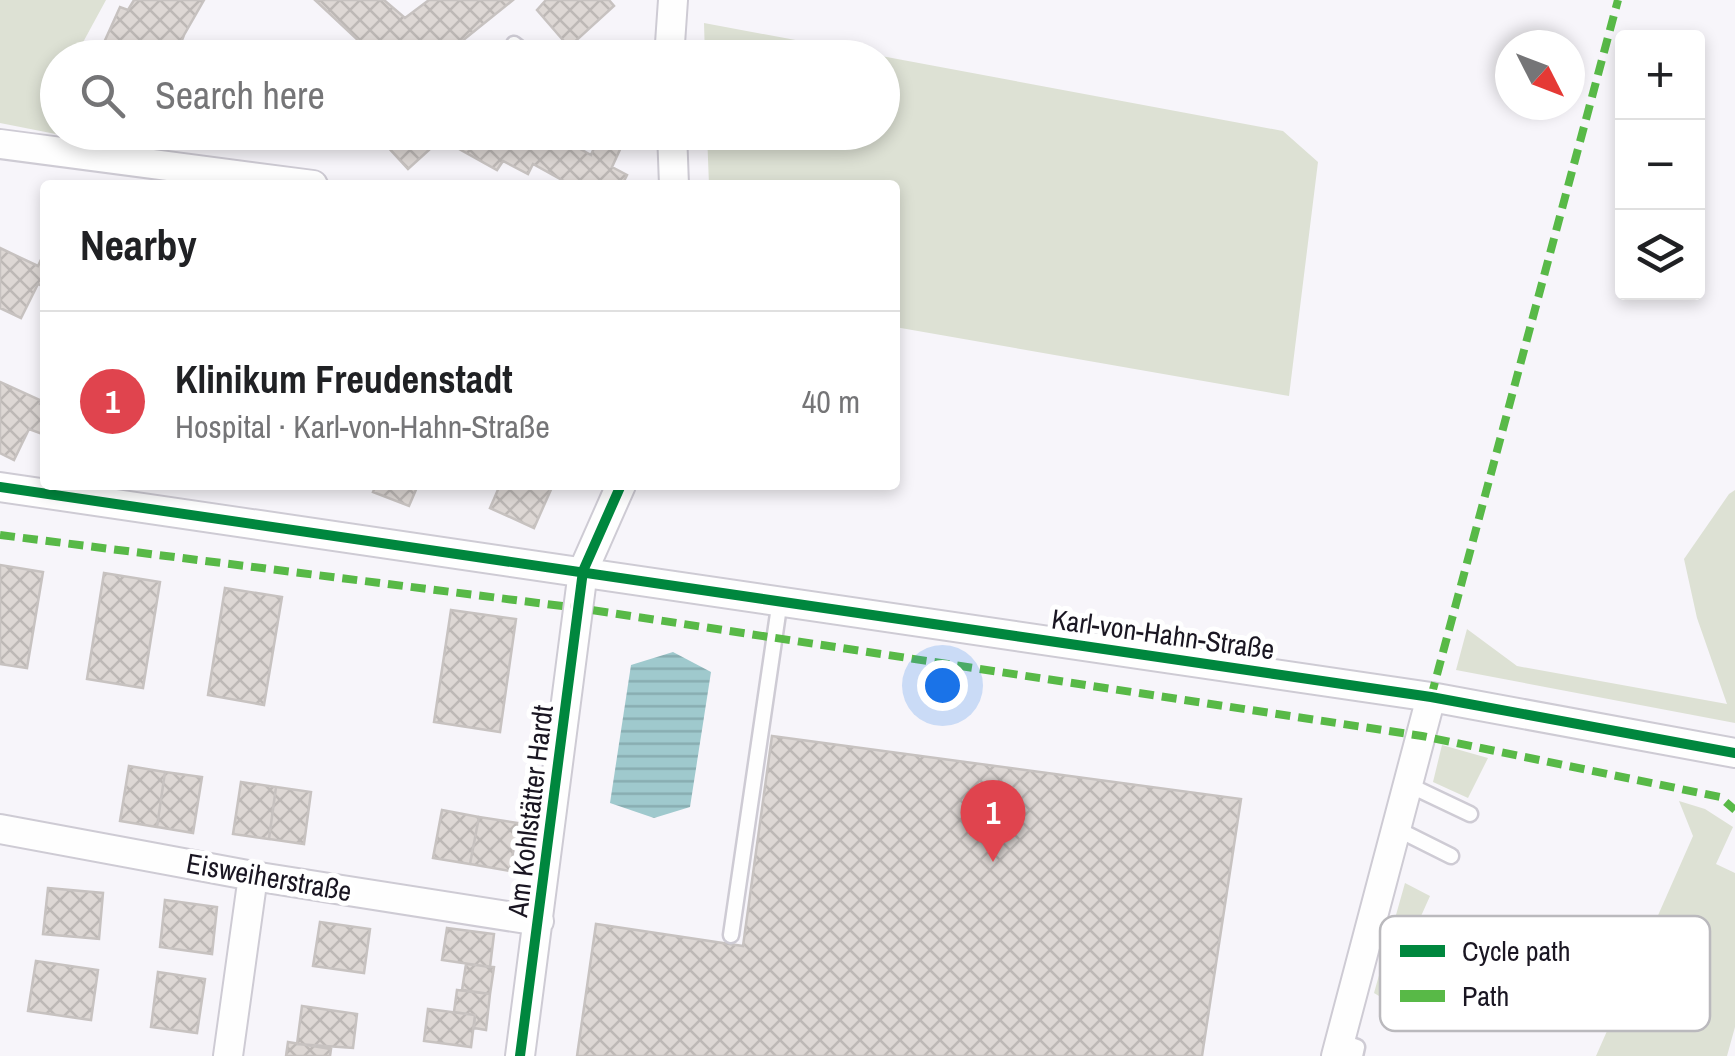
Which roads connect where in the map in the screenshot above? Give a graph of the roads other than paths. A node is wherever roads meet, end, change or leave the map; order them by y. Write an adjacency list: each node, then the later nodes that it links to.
1 (672, 0): 2 (street)
2 (671, 40)
3 (0, 144): 4 (street)
4 (40, 149)
5 (46, 150): 7 (street)
6 (673, 150): 8 (street)
7 (276, 180)
8 (674, 180)
9 (0, 486): 11 (street, Karl-von-Hahn-Straße)
10 (618, 490): 11 (street)
11 (583, 571): 12 (street, Karl-von-Hahn-Straße); 21 (street, Am Kohlstätter Hardt)
12 (780, 600): 13 (street, Karl-von-Hahn-Straße); 22 (lane)
13 (1431, 697): 14 (street, Karl-von-Hahn-Straße); 15 (street)
14 (1735, 753)
15 (1408, 785): 16 (lane); 18 (street)
16 (1470, 814)
17 (0, 829): 20 (street, Eisweiherstraße)
18 (1397, 829): 19 (lane); 23 (street)
19 (1450, 856)
20 (253, 876): 21 (street, Eisweiherstraße); 24 (street)
21 (539, 921): 25 (street, Am Kohlstätter Hardt)
22 (731, 934)
23 (1344, 1051)
24 (228, 1056)
25 (520, 1056)

